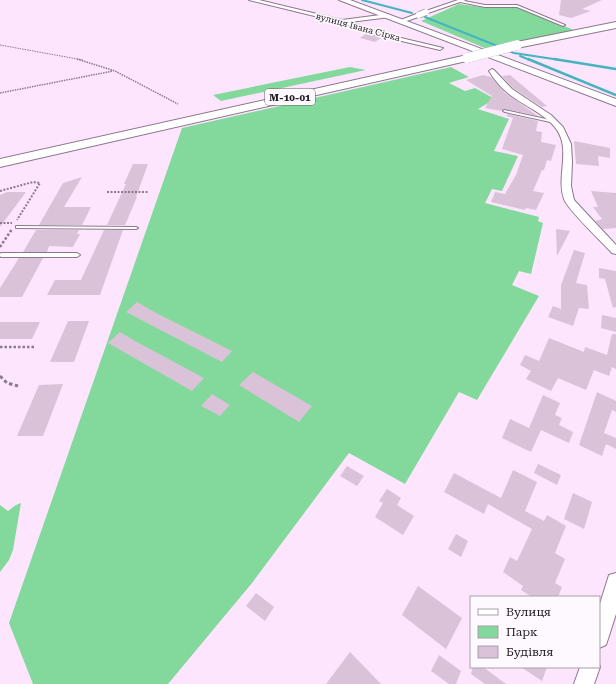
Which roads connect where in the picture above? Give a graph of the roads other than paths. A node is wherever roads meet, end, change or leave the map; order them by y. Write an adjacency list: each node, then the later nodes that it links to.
1 (252, 0): 7 (street, вулиця Івана Сірка)
2 (343, 0): 4 (main road)
3 (461, 1): 5 (street); 9 (lane)
4 (370, 10): 5 (main road); 6 (main road)
5 (422, 14): 8 (street); 11 (main road)
6 (388, 16): 7 (street); 8 (main road)
7 (341, 21): 12 (street, вулиця Івана Сірка)
8 (401, 21): 11 (main road)
9 (564, 25)
10 (616, 25): 17 (highway, М-10-01, bridge)
11 (430, 32): 14 (main road)
12 (440, 48)
13 (492, 71): 16 (street)
14 (616, 103)
15 (505, 112): 16 (lane)
16 (554, 122): 20 (street)
17 (0, 163)
18 (18, 227): 19 (lane)
19 (136, 228)
20 (616, 251)
21 (1, 255): 22 (lane)
22 (77, 255)
23 (616, 582): 24 (street)
24 (600, 635)
25 (590, 668): 26 (street)
26 (584, 684)

